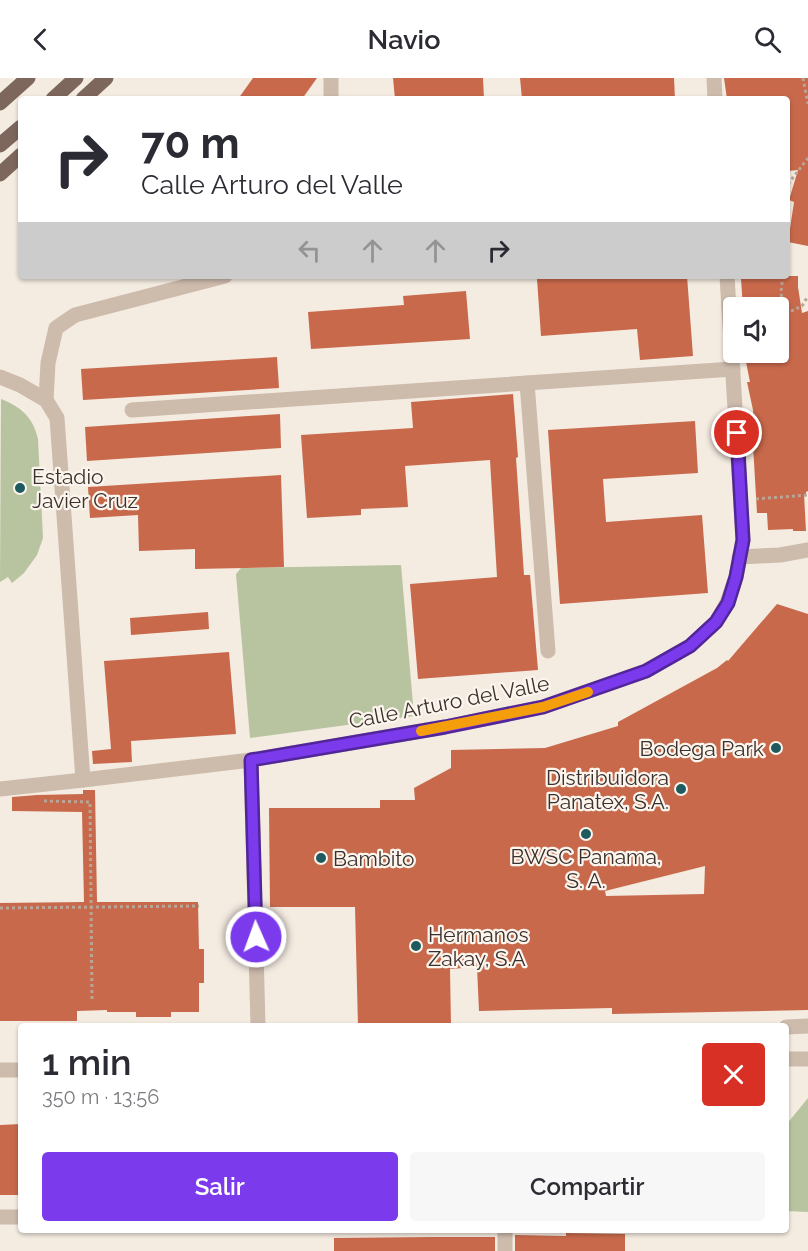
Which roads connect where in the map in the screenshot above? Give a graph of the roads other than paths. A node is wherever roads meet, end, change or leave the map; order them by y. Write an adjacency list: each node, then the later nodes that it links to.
1 (26, 78): 6 (main road); 11 (main road)
2 (76, 78): 7 (main road)
3 (106, 78): 8 (main road)
4 (331, 78): 9 (street)
5 (714, 78): 10 (street)
6 (0, 88)
7 (55, 96)
8 (86, 96)
9 (331, 96)
10 (715, 96)
11 (0, 103)
12 (18, 130): 13 (main road)
13 (0, 145)
14 (18, 158): 15 (main road)
15 (0, 174)
16 (213, 279): 21 (street)
17 (727, 279): 18 (street, Calle Arturo del Valle)
18 (734, 369): 20 (street); 24 (street, Calle Arturo del Valle)
19 (0, 378): 21 (street)
20 (527, 383): 22 (street); 25 (street)
21 (46, 400): 27 (street)
22 (132, 410)
23 (808, 550): 24 (street)
24 (739, 557): 26 (street, Calle Arturo del Valle)
25 (548, 651)
26 (251, 760): 27 (street, Calle Arturo del Valle); 29 (street)
27 (83, 780): 28 (street, Calle Arturo del Valle)
28 (0, 789)
29 (258, 1023)
30 (808, 1026): 31 (street)
31 (789, 1027)
32 (789, 1059): 33 (street)
33 (808, 1059)
34 (0, 1070): 35 (street)
35 (18, 1070)
36 (0, 1217): 37 (street)
37 (18, 1217)
38 (505, 1233): 39 (street)
39 (505, 1251)

